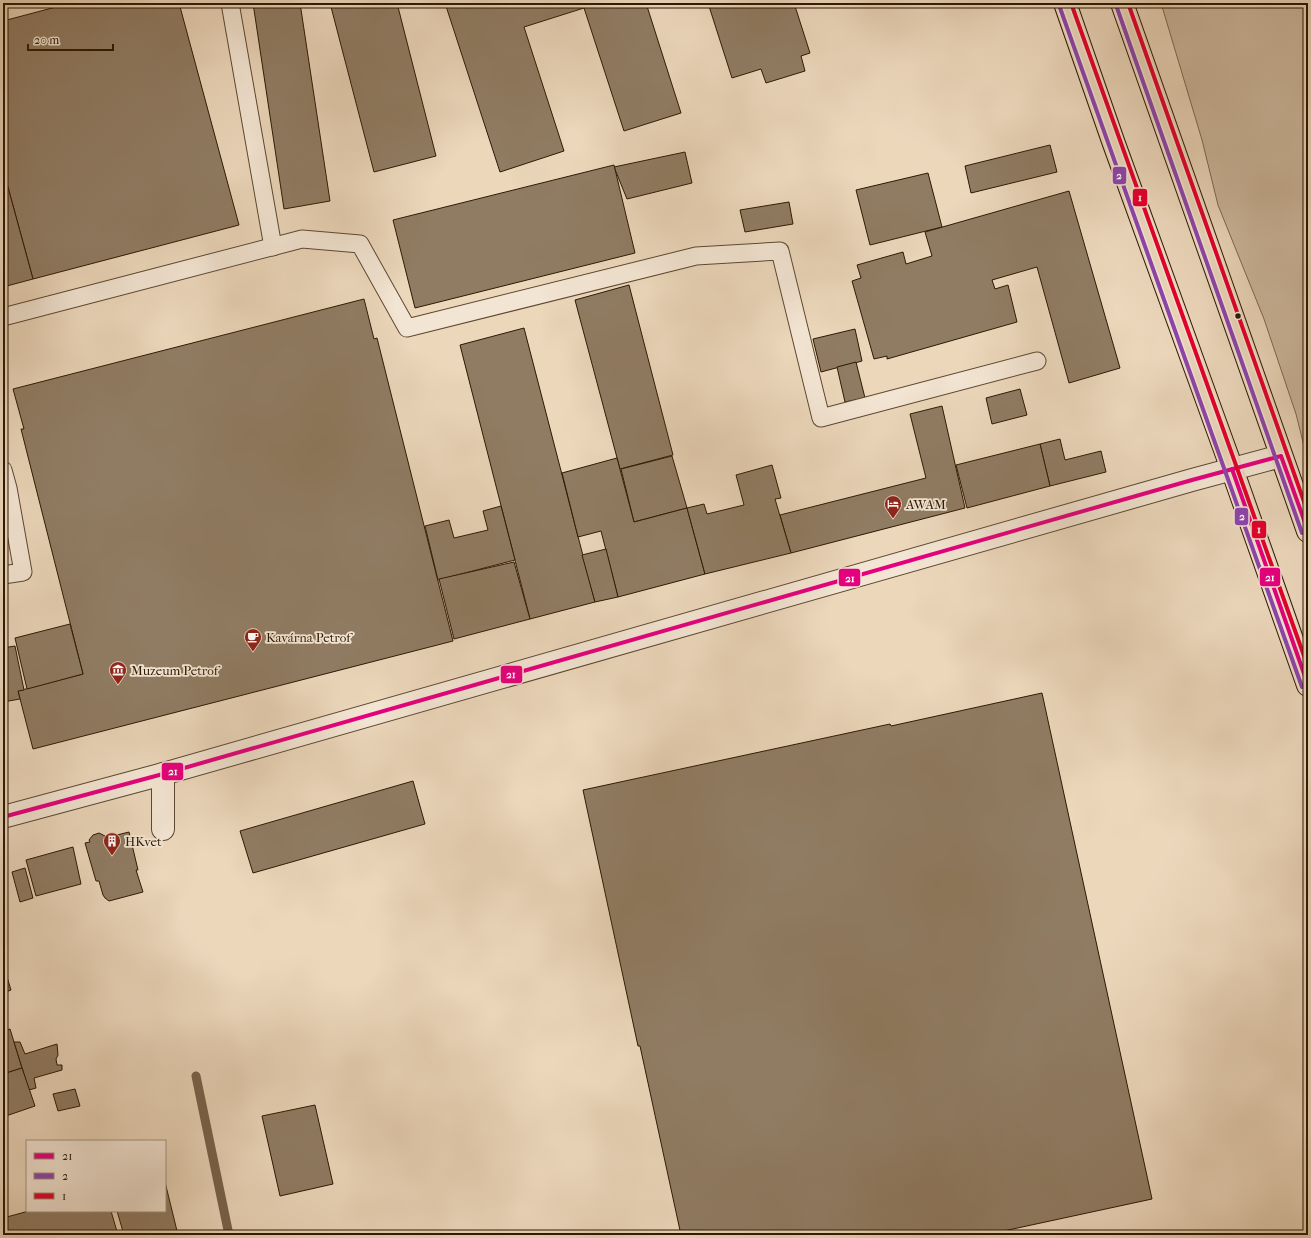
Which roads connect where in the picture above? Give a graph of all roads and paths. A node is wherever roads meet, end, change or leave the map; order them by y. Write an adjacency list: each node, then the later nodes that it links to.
1 (230, 3): 4 (lane)
2 (1065, 3): 8 (main road)
3 (1122, 3): 7 (main road)
4 (273, 247): 5 (lane); 6 (lane)
5 (3, 317)
6 (1037, 361)
7 (1282, 456): 8 (street); 10 (main road)
8 (1232, 468): 12 (main road); 13 (street)
9 (3, 470): 11 (lane)
10 (1308, 531)
11 (3, 575)
12 (1308, 685)
13 (163, 774): 14 (street); 15 (street)
14 (3, 818)
15 (163, 829)

